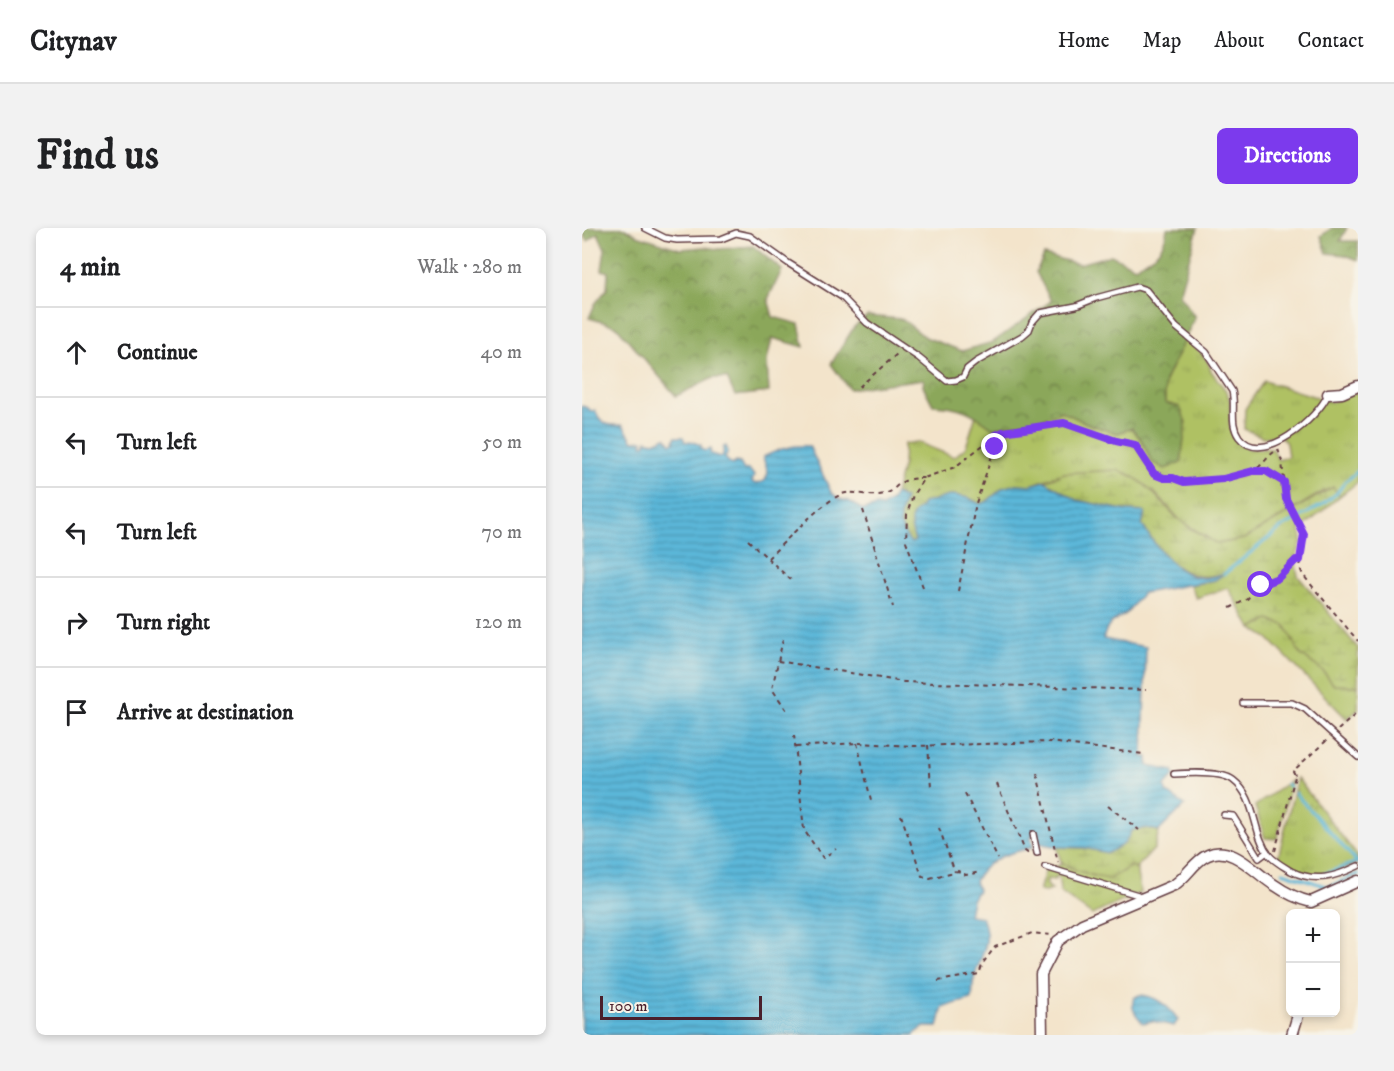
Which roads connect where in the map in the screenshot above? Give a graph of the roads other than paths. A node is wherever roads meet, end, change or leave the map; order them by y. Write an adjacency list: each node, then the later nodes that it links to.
1 (645, 228): 3 (lane)
2 (1358, 386): 3 (street)
3 (1328, 394)
4 (1243, 703): 5 (lane)
5 (1358, 757)
6 (1174, 774): 9 (lane)
7 (1224, 814): 9 (lane)
8 (1033, 834): 10 (lane)
9 (1267, 852): 11 (lane)
10 (1037, 853)
11 (1358, 866)
12 (1046, 867): 14 (lane)
13 (1358, 881): 15 (street)
14 (1140, 898): 15 (street); 18 (street)
15 (1311, 902): 16 (street)
16 (1312, 909)
17 (1297, 1017): 19 (street)
18 (1042, 1035)
19 (1292, 1035)

